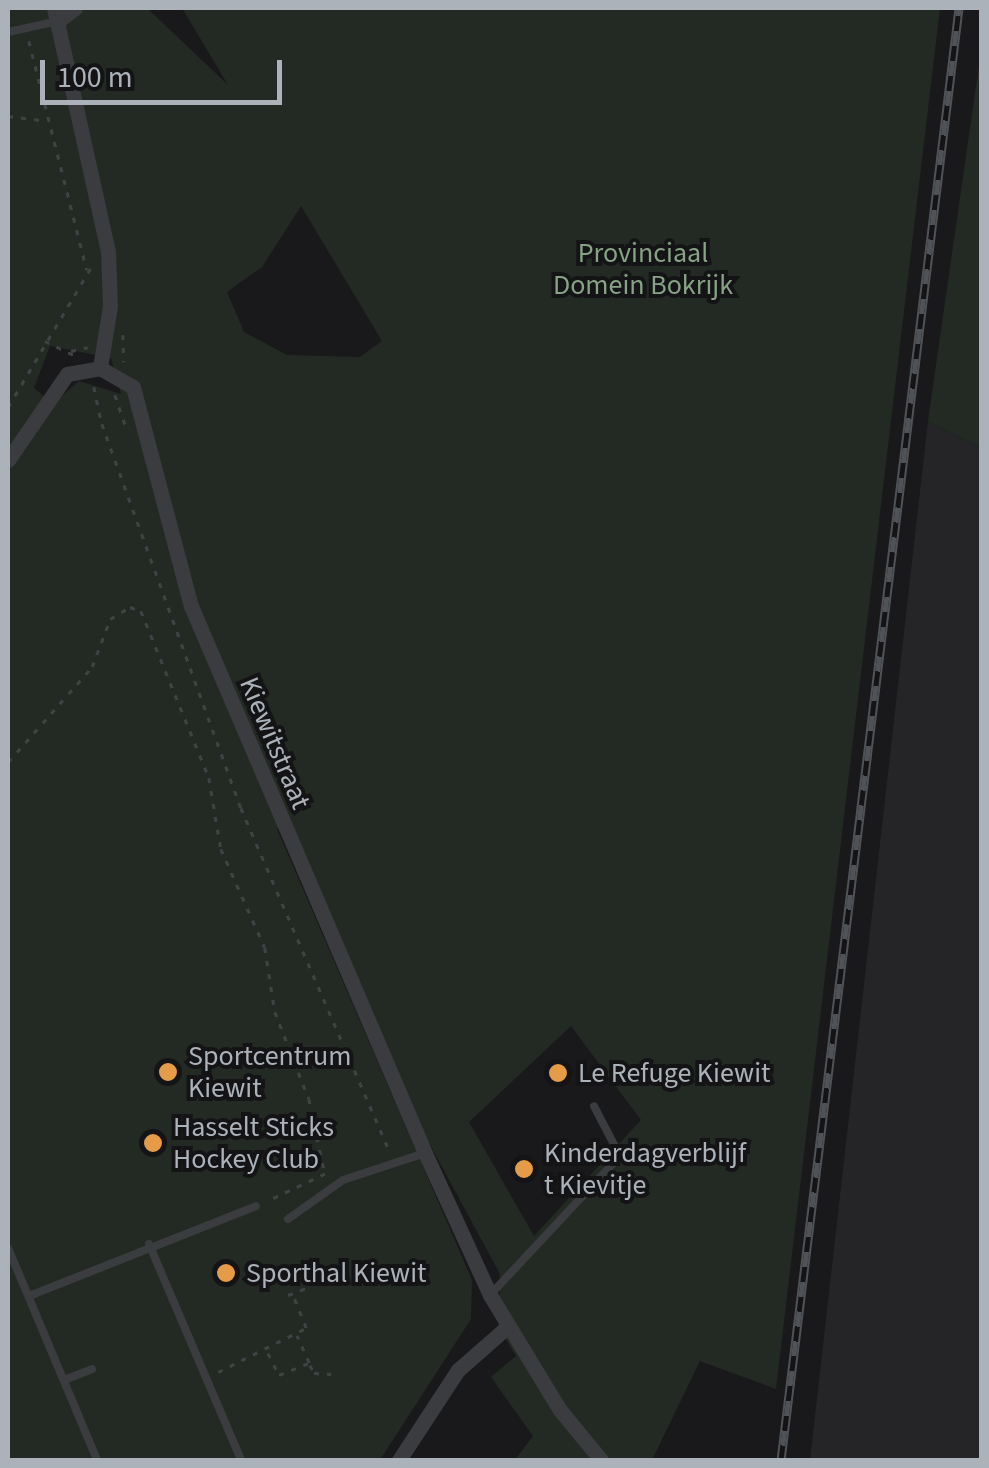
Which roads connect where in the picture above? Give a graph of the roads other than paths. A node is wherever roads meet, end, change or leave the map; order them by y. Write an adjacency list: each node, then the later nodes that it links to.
1 (75, 8): 2 (street)
2 (56, 14): 3 (lane); 4 (street)
3 (8, 32)
4 (100, 368): 5 (street); 7 (street, Kiewitstraat)
5 (8, 460)
6 (594, 1106): 12 (lane)
7 (425, 1154): 9 (lane); 12 (street, Kiewitstraat)
8 (256, 1206): 10 (lane)
9 (288, 1219)
10 (149, 1244): 13 (lane); 18 (lane)
11 (8, 1248): 13 (lane)
12 (490, 1295): 14 (street, Kiewitstraat)
13 (29, 1296): 16 (lane)
14 (508, 1326): 19 (street); 20 (street, Kiewitstraat)
15 (92, 1369): 16 (lane)
16 (64, 1380): 17 (lane)
17 (97, 1460)
18 (240, 1460)
19 (399, 1460)
20 (601, 1460)

